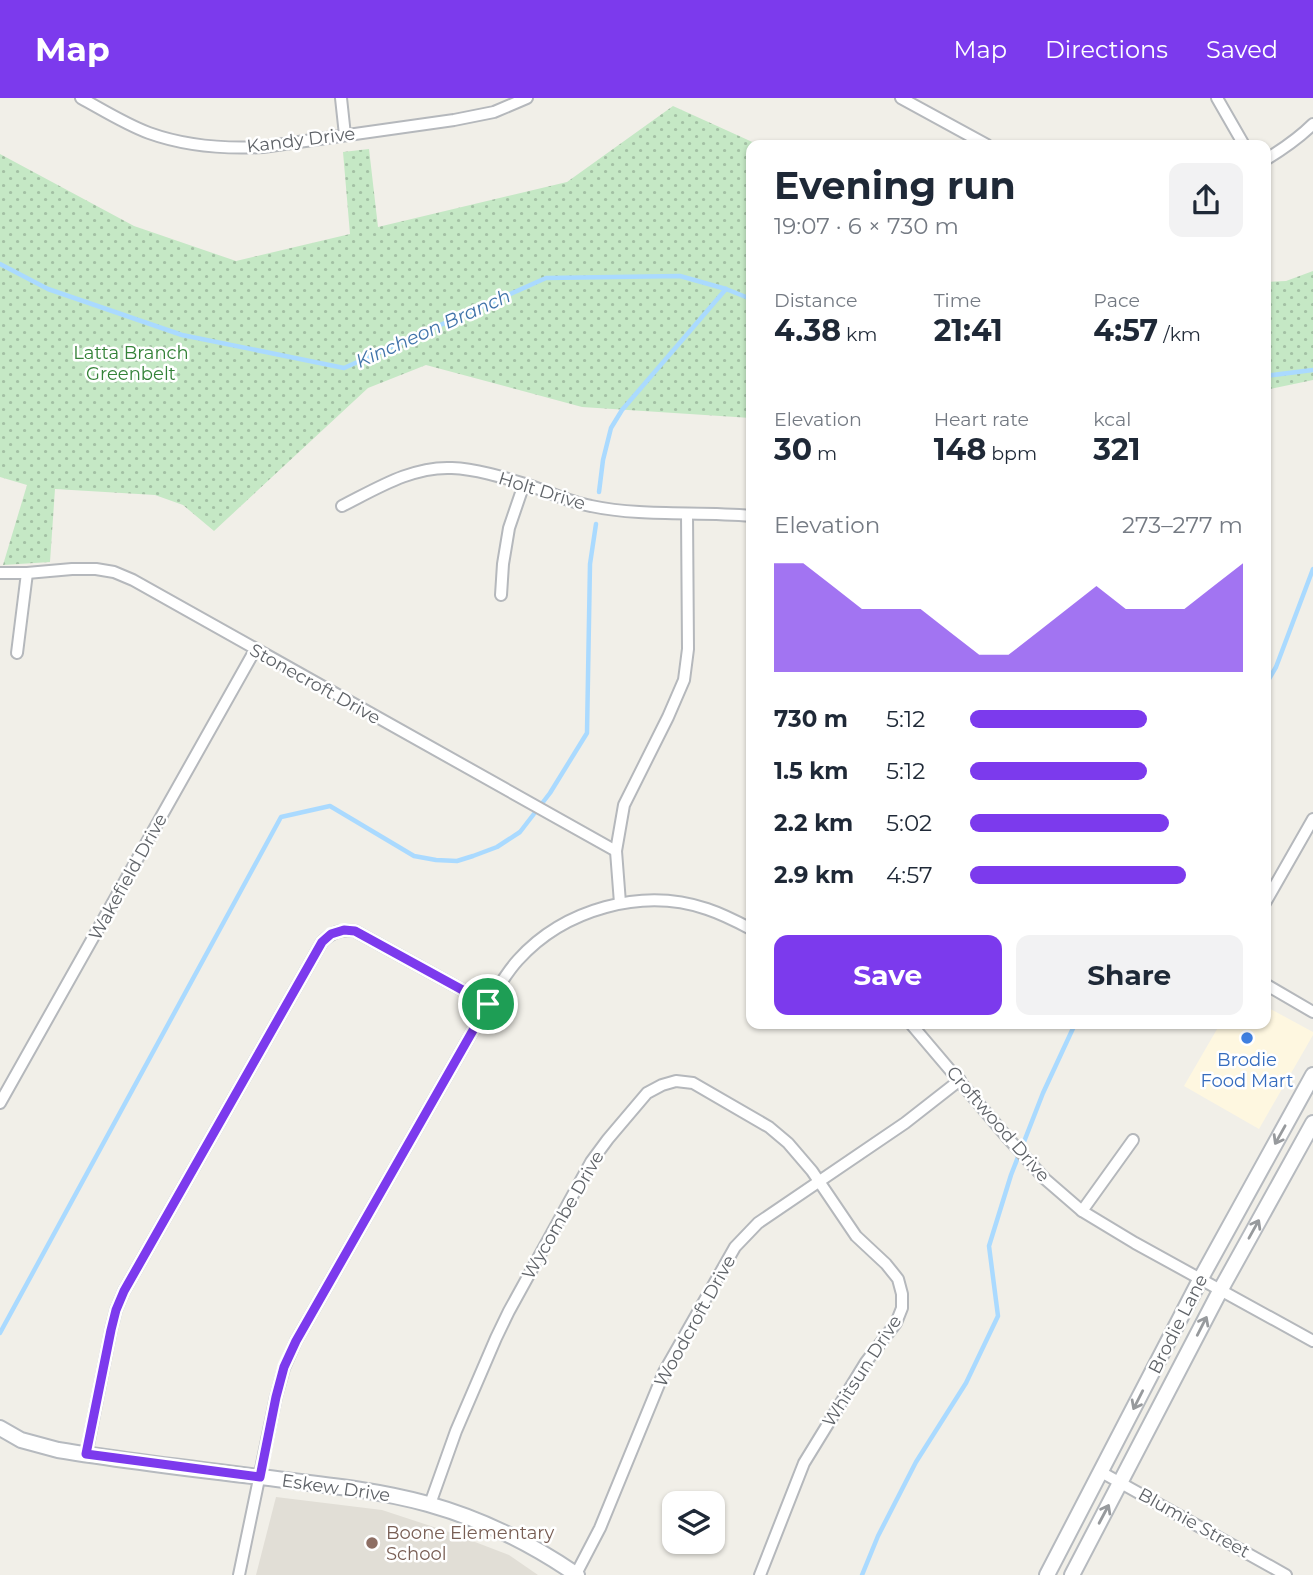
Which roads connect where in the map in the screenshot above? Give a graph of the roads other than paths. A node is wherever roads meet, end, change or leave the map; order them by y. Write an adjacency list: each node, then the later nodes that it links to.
1 (81, 98): 7 (street, Kandy Drive)
2 (341, 98): 7 (street)
3 (527, 98): 7 (street, Kandy Drive)
4 (901, 98): 8 (street)
5 (1217, 98): 9 (street)
6 (1313, 124): 10 (street)
7 (345, 135)
8 (978, 140)
9 (1241, 140)
10 (1271, 156)
11 (524, 484): 12 (street, Holt Drive); 13 (street, Holt Drive); 17 (street)
12 (342, 506)
13 (687, 514): 14 (street, Holt Drive); 21 (street)
14 (746, 516)
15 (0, 572): 16 (street, Stonecroft Drive)
16 (27, 573): 18 (street, Stonecroft Drive); 19 (street)
17 (501, 595)
18 (256, 650): 21 (street, Stonecroft Drive); 31 (street, Wakefield Drive)
19 (17, 653)
20 (1313, 819): 22 (street)
21 (616, 851): 23 (street)
22 (1271, 892)
23 (620, 903): 24 (street); 26 (street)
24 (746, 926)
25 (1271, 988): 27 (street)
26 (488, 1004): 40 (street); 42 (street)
27 (1313, 1012)
28 (915, 1029): 30 (street, Croftwood Drive)
29 (1313, 1075): 36 (main road, Brodie Lane, one-way to 36)
30 (960, 1080): 34 (street, Woodcroft Drive); 35 (street, Croftwood Drive)
31 (0, 1103)
32 (1313, 1123): 37 (main road, Brodie Lane, one-way to 32)
33 (1133, 1140): 35 (street)
34 (820, 1183): 44 (street, Wycombe Drive); 46 (street, Woodcroft Drive); 47 (street, Whitsun Drive)
35 (1082, 1211): 36 (street, Croftwood Drive)
36 (1201, 1278): 37 (street, Croftwood Drive); 41 (main road, Brodie Lane, one-way to 41)
37 (1221, 1289): 38 (street, Croftwood Drive); 43 (main road, Brodie Lane, one-way to 37)
38 (1313, 1341)
39 (0, 1429): 40 (main road, Eskew Drive)
40 (86, 1454): 42 (main road, Eskew Drive)
41 (1101, 1472): 43 (street, Blumie Street); 48 (main road, Brodie Lane)
42 (260, 1477): 44 (main road, Eskew Drive); 45 (street)
43 (1121, 1482): 49 (main road, Brodie Lane, one-way to 43); 50 (street, Blumie Street)
44 (430, 1504): 46 (main road, Eskew Drive)
45 (239, 1575)
46 (577, 1575)
47 (760, 1575)
48 (1047, 1575)
49 (1072, 1575)
50 (1286, 1575)

